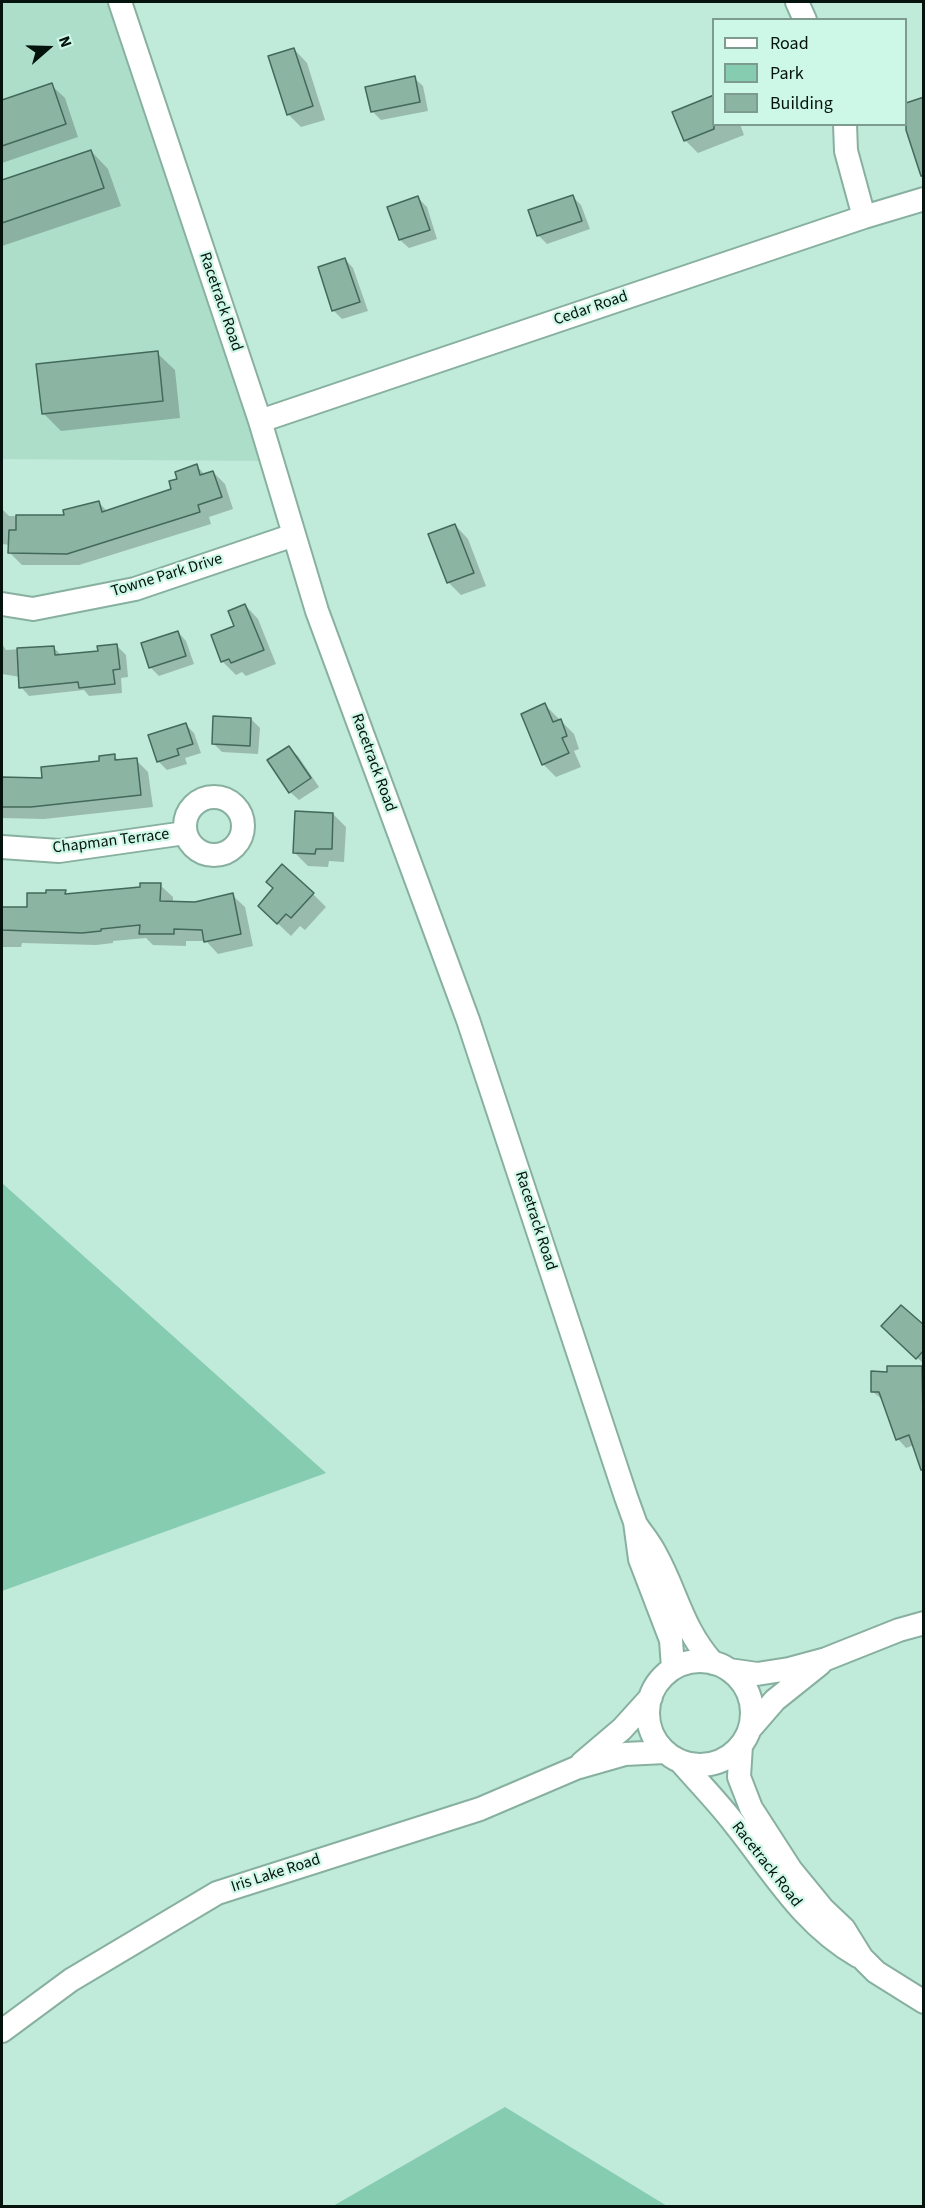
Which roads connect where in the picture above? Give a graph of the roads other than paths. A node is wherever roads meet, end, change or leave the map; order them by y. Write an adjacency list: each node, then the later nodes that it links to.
1 (120, 2): 7 (street, Racetrack Road)
2 (797, 2): 3 (street)
3 (804, 18)
4 (845, 126): 6 (street)
5 (924, 199): 6 (street, Cedar Road)
6 (864, 217): 7 (street, Cedar Road)
7 (260, 421): 8 (street, Racetrack Road)
8 (294, 535): 9 (street, Towne Park Drive); 12 (street, Racetrack Road)
9 (2, 604)
10 (185, 833): 11 (street, Chapman Terrace)
11 (2, 847)
12 (634, 1522): 15 (street, Racetrack Road); 16 (street, Racetrack Road)
13 (924, 1623): 14 (street)
14 (826, 1659): 15 (street); 18 (street)
15 (721, 1666): 16 (street); 18 (street)
16 (673, 1668): 17 (street)
17 (651, 1696): 19 (street); 20 (street, Iris Lake Road)
18 (745, 1738): 19 (street); 21 (street, Racetrack Road)
19 (673, 1757): 20 (street, Iris Lake Road); 21 (street, Racetrack Road)
20 (576, 1768): 23 (street, Iris Lake Road)
21 (862, 1958): 22 (street, Racetrack Road)
22 (924, 2002)
23 (2, 2031)

